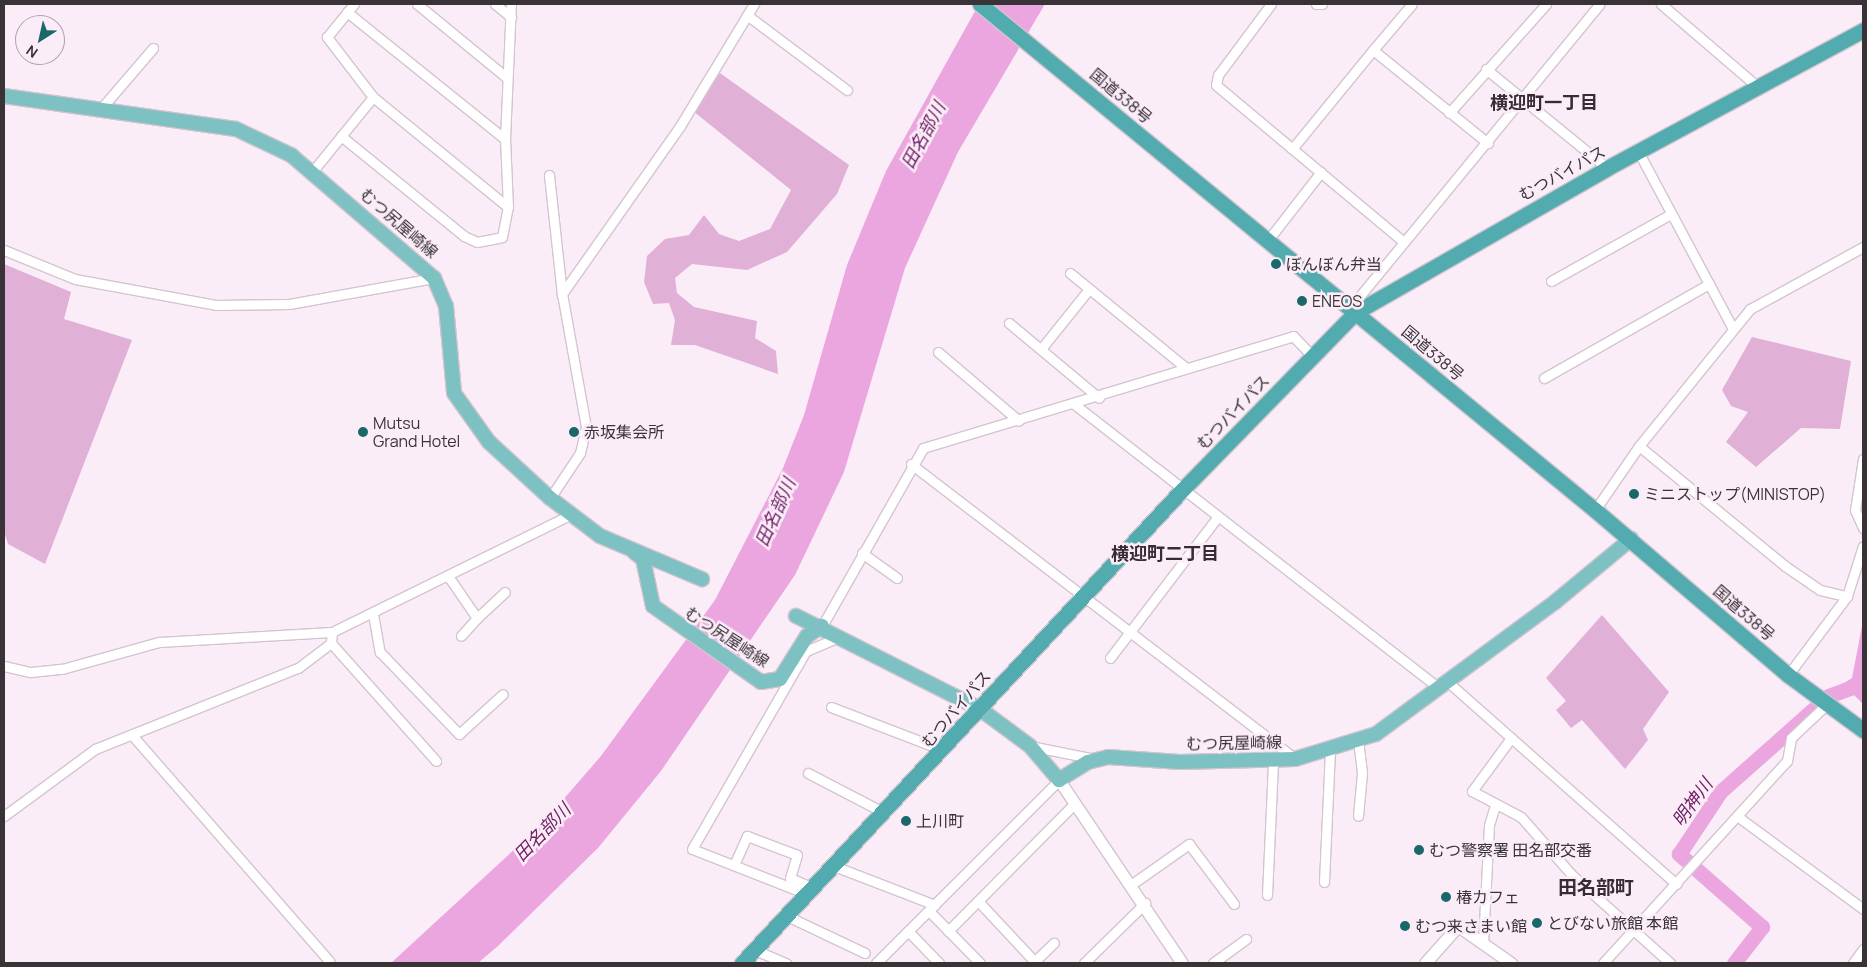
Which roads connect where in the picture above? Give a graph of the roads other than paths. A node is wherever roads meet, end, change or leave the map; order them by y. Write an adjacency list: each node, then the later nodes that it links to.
1 (354, 4): 14 (street)
2 (417, 4): 21 (street)
3 (495, 4): 16 (street)
4 (511, 4): 16 (street)
5 (754, 4): 15 (street)
6 (980, 4): 40 (highway, 国道338号)
7 (1271, 4): 32 (street)
8 (1316, 4): 9 (street)
9 (1322, 4)
10 (1412, 4): 19 (street)
11 (1546, 4): 20 (street)
12 (1600, 4): 26 (street)
13 (1661, 4): 22 (street)
14 (347, 12): 25 (street); 30 (street)
15 (747, 15): 23 (street); 49 (street)
16 (511, 17): 21 (street)
17 (1859, 32): 22 (highway, むつバイパス)
18 (152, 48): 27 (street)
19 (1373, 50): 28 (street); 32 (street)
20 (1486, 69): 26 (street); 28 (street)
21 (506, 77): 30 (street)
22 (1760, 89): 33 (highway, むつバイパス)
23 (847, 90)
24 (4, 96): 27 (main road, むつ尻屋崎線)
25 (373, 97): 29 (street); 38 (street)
26 (1524, 99): 31 (street); 34 (street)
27 (98, 110): 35 (main road, むつ尻屋崎線)
28 (1450, 114): 31 (street)
29 (341, 136): 35 (street); 38 (street)
30 (505, 139): 38 (street)
31 (1488, 143): 41 (street)
32 (1292, 148): 36 (street)
33 (1638, 151): 34 (highway, むつバイパス); 39 (street)
34 (1607, 168): 50 (highway, むつバイパス)
35 (312, 172): 45 (main road, むつ尻屋崎線)
36 (1321, 172): 40 (street); 41 (street)
37 (549, 174): 49 (street)
38 (508, 207)
39 (1671, 214): 46 (street); 47 (street)
40 (1268, 240): 50 (highway, 国道338号)
41 (1404, 242): 50 (street)
42 (1863, 247): 52 (street)
43 (4, 250): 45 (street)
44 (1070, 273): 48 (street)
45 (434, 278): 65 (main road, むつ尻屋崎線)
46 (1551, 281)
47 (1709, 284): 52 (street); 57 (street)
48 (1089, 289): 53 (street); 56 (street)
49 (562, 294): 65 (street)
50 (1356, 312): 55 (highway, むつバイパス); 66 (highway, 国道338号)
51 (1010, 323): 53 (street)
52 (1732, 327): 61 (street)
53 (1041, 349): 58 (street)
54 (938, 352): 60 (street)
55 (1312, 356): 56 (street); 64 (highway, むつバイパス)
56 (1186, 368): 58 (street)
57 (1544, 378)
58 (1099, 398): 59 (street)
59 (1074, 404): 60 (street); 64 (street)
60 (1019, 421): 63 (street)
61 (1639, 446): 66 (street); 78 (street)
62 (1863, 459): 69 (street)
63 (910, 464): 73 (street); 79 (street)
64 (1183, 489): 68 (street); 79 (highway, むつバイパス)
65 (550, 498): 67 (main road, むつ尻屋崎線)
66 (1596, 510): 70 (highway, 国道338号)
67 (570, 515): 72 (main road, むつ尻屋崎線); 74 (street)
68 (1218, 516): 85 (street); 93 (street)
69 (1863, 528)
70 (1631, 539): 92 (highway, 国道338号); 93 (main road, むつ尻屋崎線)
71 (1863, 546): 78 (street)
72 (632, 550): 76 (main road, むつ尻屋崎線); 83 (main road, むつ尻屋崎線)
73 (862, 552): 75 (street); 83 (street)
74 (448, 576): 80 (street); 82 (street)
75 (897, 578)
76 (702, 579)
77 (505, 592): 82 (street)
78 (1847, 596): 92 (street)
79 (1083, 598): 85 (street); 97 (highway, むつバイパス)
80 (373, 614): 84 (street); 94 (street)
81 (796, 616): 83 (main road)
82 (477, 618): 86 (street)
83 (822, 626): 87 (main road)
84 (332, 632): 88 (street); 91 (street)
85 (1128, 633): 89 (street); 106 (street)
86 (461, 636)
87 (842, 636): 97 (main road); 117 (street)
88 (331, 643): 99 (street); 107 (street)
89 (1110, 658)
90 (4, 661): 91 (street)
91 (7, 668)
92 (1788, 675): 95 (highway, 国道338号)
93 (1444, 685): 100 (street); 101 (main road, むつ尻屋崎線)
94 (503, 694)
95 (1823, 702): 98 (highway, 国道338号); 116 (street)
96 (831, 707): 103 (street)
97 (980, 709): 102 (main road); 103 (highway, むつバイパス)
98 (1863, 730)
99 (132, 736): 114 (street); 139 (street)
100 (1511, 738): 112 (street); 121 (street)
101 (1358, 740): 104 (main road, むつ尻屋崎線); 115 (street)
102 (1030, 746): 105 (street); 110 (main road)
103 (944, 750): 113 (highway, むつバイパス)
104 (1330, 750): 106 (main road, むつ尻屋崎線); 119 (street)
105 (1096, 759): 108 (main road, むつ尻屋崎線); 110 (main road)
106 (1295, 760): 108 (main road, むつ尻屋崎線)
107 (436, 761)
108 (1273, 761): 123 (street)
109 (808, 773): 113 (street)
110 (1059, 780): 111 (street); 127 (street)
111 (1075, 803): 120 (street); 124 (street)
112 (1495, 806): 130 (street); 135 (street)
113 (885, 813): 118 (highway, むつバイパス)
114 (4, 816)
115 (1358, 816)
116 (1737, 816): 121 (street); 128 (street)
117 (734, 865): 122 (street); 122 (street)
118 (834, 866): 122 (highway, むつバイパス); 127 (street)
119 (1324, 882)
120 (1132, 884): 125 (street); 126 (street)
121 (1676, 884): 130 (street)
122 (810, 891): 129 (highway, むつバイパス)
123 (1267, 895)
124 (978, 901): 132 (street); 140 (street)
125 (1145, 903): 146 (street); 147 (street)
126 (1234, 904)
127 (932, 908): 131 (street); 132 (street)
128 (1863, 909)
129 (787, 916): 137 (highway, むつバイパス); 138 (street)
130 (1632, 930): 151 (street); 152 (street)
131 (908, 931): 143 (street); 144 (street)
132 (948, 931): 145 (street)
133 (1246, 939): 148 (street)
134 (1054, 942): 140 (street)
135 (1483, 943): 149 (street); 150 (street)
136 (1863, 949): 153 (street)
137 (755, 950): 141 (highway, むつバイパス); 142 (street)
138 (865, 952)
139 (329, 961)
140 (1034, 962)
141 (742, 963)
142 (786, 963)
143 (876, 963)
144 (940, 963)
145 (980, 963)
146 (1084, 963)
147 (1182, 963)
148 (1213, 963)
149 (1425, 963)
150 (1511, 963)
151 (1603, 963)
152 (1670, 963)
153 (1854, 963)

